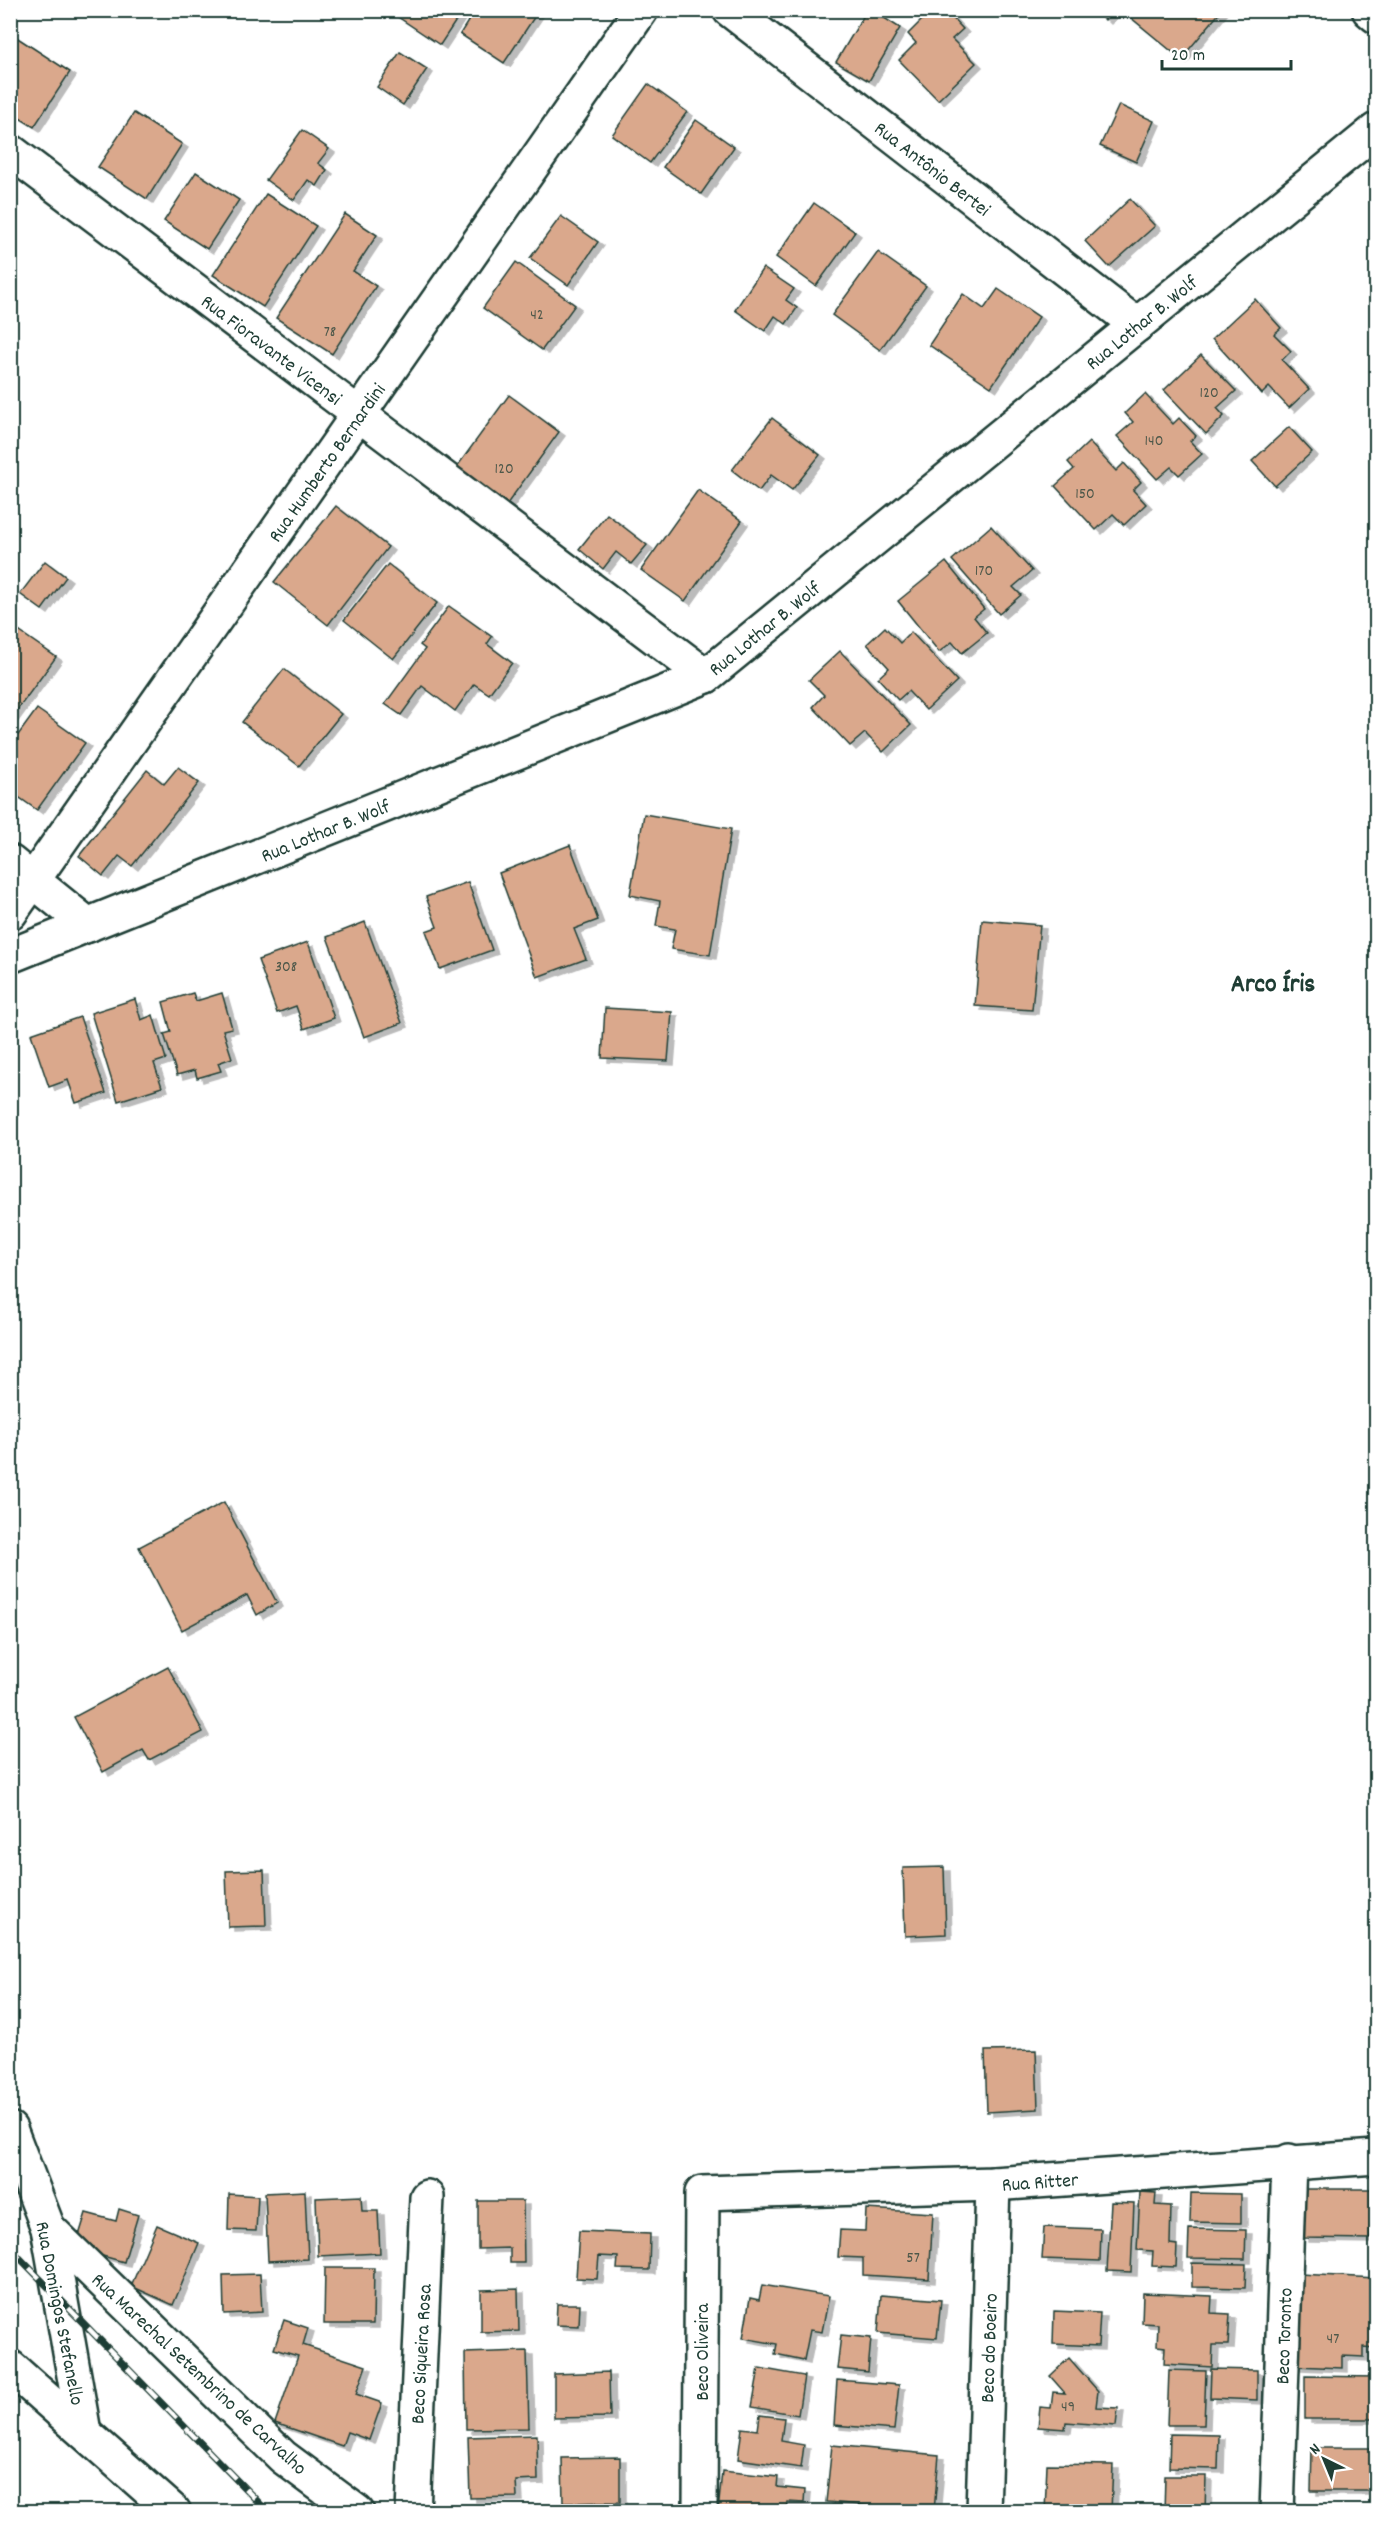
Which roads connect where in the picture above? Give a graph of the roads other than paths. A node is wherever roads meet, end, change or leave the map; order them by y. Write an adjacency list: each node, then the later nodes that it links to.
1 (641, 10): 8 (street, Rua Humberto Bernardini)
2 (730, 10): 7 (street, Rua Antônio Bertei)
3 (1369, 10): 4 (street)
4 (1377, 16)
5 (1377, 130): 7 (street, Rua Lothar B. Wolf)
6 (10, 151): 8 (street, Rua Fioravante Vicensi)
7 (1137, 326): 9 (street, Rua Lothar B. Wolf)
8 (359, 414): 9 (street, Rua Fioravante Vicensi); 10 (street, Rua Humberto Bernardini)
9 (706, 676): 12 (street, Rua Lothar B. Wolf)
10 (22, 871): 11 (street, Rua Humberto Bernardini); 12 (street)
11 (10, 914)
12 (88, 925): 13 (street, Rua Lothar B. Wolf)
13 (10, 956)
14 (10, 2129): 20 (street, Rua Domingos Stefanello)
15 (1377, 2157): 16 (street, Rua Ritter)
16 (1289, 2162): 17 (street, Rua Ritter); 28 (street, Beco Toronto)
17 (993, 2184): 18 (street, Rua Ritter); 27 (street, Beco do Boeiro)
18 (702, 2193): 26 (street, Beco Oliveira)
19 (427, 2198): 25 (street, Beco Siqueira Rosa)
20 (48, 2228): 22 (street, Rua Domingos Stefanello); 24 (street, Rua Marechal Setembrino de Carvalho)
21 (10, 2367): 22 (street)
22 (84, 2432): 23 (street)
23 (174, 2511)
24 (357, 2511)
25 (413, 2511)
26 (700, 2511)
27 (983, 2511)
28 (1277, 2511)

